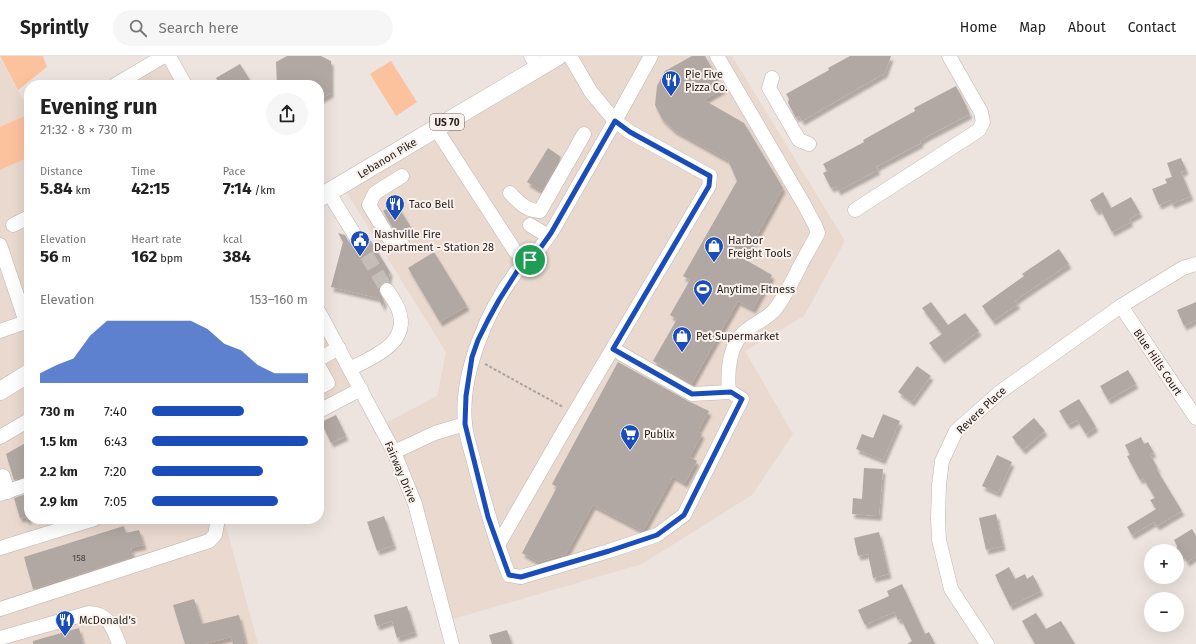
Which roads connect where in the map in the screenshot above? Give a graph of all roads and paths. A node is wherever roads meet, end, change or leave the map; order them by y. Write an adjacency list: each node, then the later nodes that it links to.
1 (164, 56): 10 (street)
2 (168, 56): 11 (street)
3 (558, 56): 8 (main road, Lebanon Pike / US 70)
4 (570, 56): 12 (street)
5 (651, 56): 12 (street)
6 (717, 56): 45 (street)
7 (951, 58): 19 (street)
8 (535, 62): 13 (main road, Lebanon Pike / US 70)
9 (772, 78): 15 (street)
10 (123, 80)
11 (179, 80)
12 (615, 121): 23 (street); 36 (street)
13 (436, 129): 18 (main road, Lebanon Pike / US 70); 27 (street)
14 (584, 134): 17 (street)
15 (809, 144)
16 (402, 176): 25 (street)
17 (510, 193)
18 (324, 196): 24 (street)
19 (855, 210)
20 (24, 220): 21 (street)
21 (13, 225)
22 (530, 225): 23 (street)
23 (548, 236): 27 (street)
24 (356, 237)
25 (402, 244)
26 (0, 245): 31 (street)
27 (530, 260): 50 (street)
28 (1196, 264): 30 (street, Revere Place)
29 (387, 290): 39 (street)
30 (1121, 306): 48 (street, Blue Hills Court); 64 (street, Revere Place)
31 (24, 313)
32 (324, 321): 35 (street, Fairway Drive)
33 (24, 325): 34 (street)
34 (0, 331)
35 (339, 348): 37 (street); 39 (street, Fairway Drive)
36 (613, 349): 45 (street); 47 (street)
37 (324, 356)
38 (479, 361): 47 (path)
39 (350, 369): 43 (street, Fairway Drive)
40 (24, 376): 44 (main road)
41 (324, 376): 42 (street)
42 (324, 385)
43 (361, 389): 46 (street); 52 (street, Fairway Drive)
44 (0, 391)
45 (731, 392): 58 (street)
46 (324, 408)
47 (575, 413): 58 (street)
48 (1196, 418)
49 (24, 423): 51 (street)
50 (465, 424): 52 (street); 58 (street)
51 (0, 437)
52 (394, 452): 63 (street, Fairway Drive)
53 (3, 476): 55 (street)
54 (24, 486): 55 (street)
55 (7, 492)
56 (78, 524): 59 (street)
57 (217, 524): 60 (street)
58 (498, 546)
59 (0, 548)
60 (0, 609)
61 (0, 638): 62 (street)
62 (119, 644)
63 (452, 644)
64 (987, 644)

